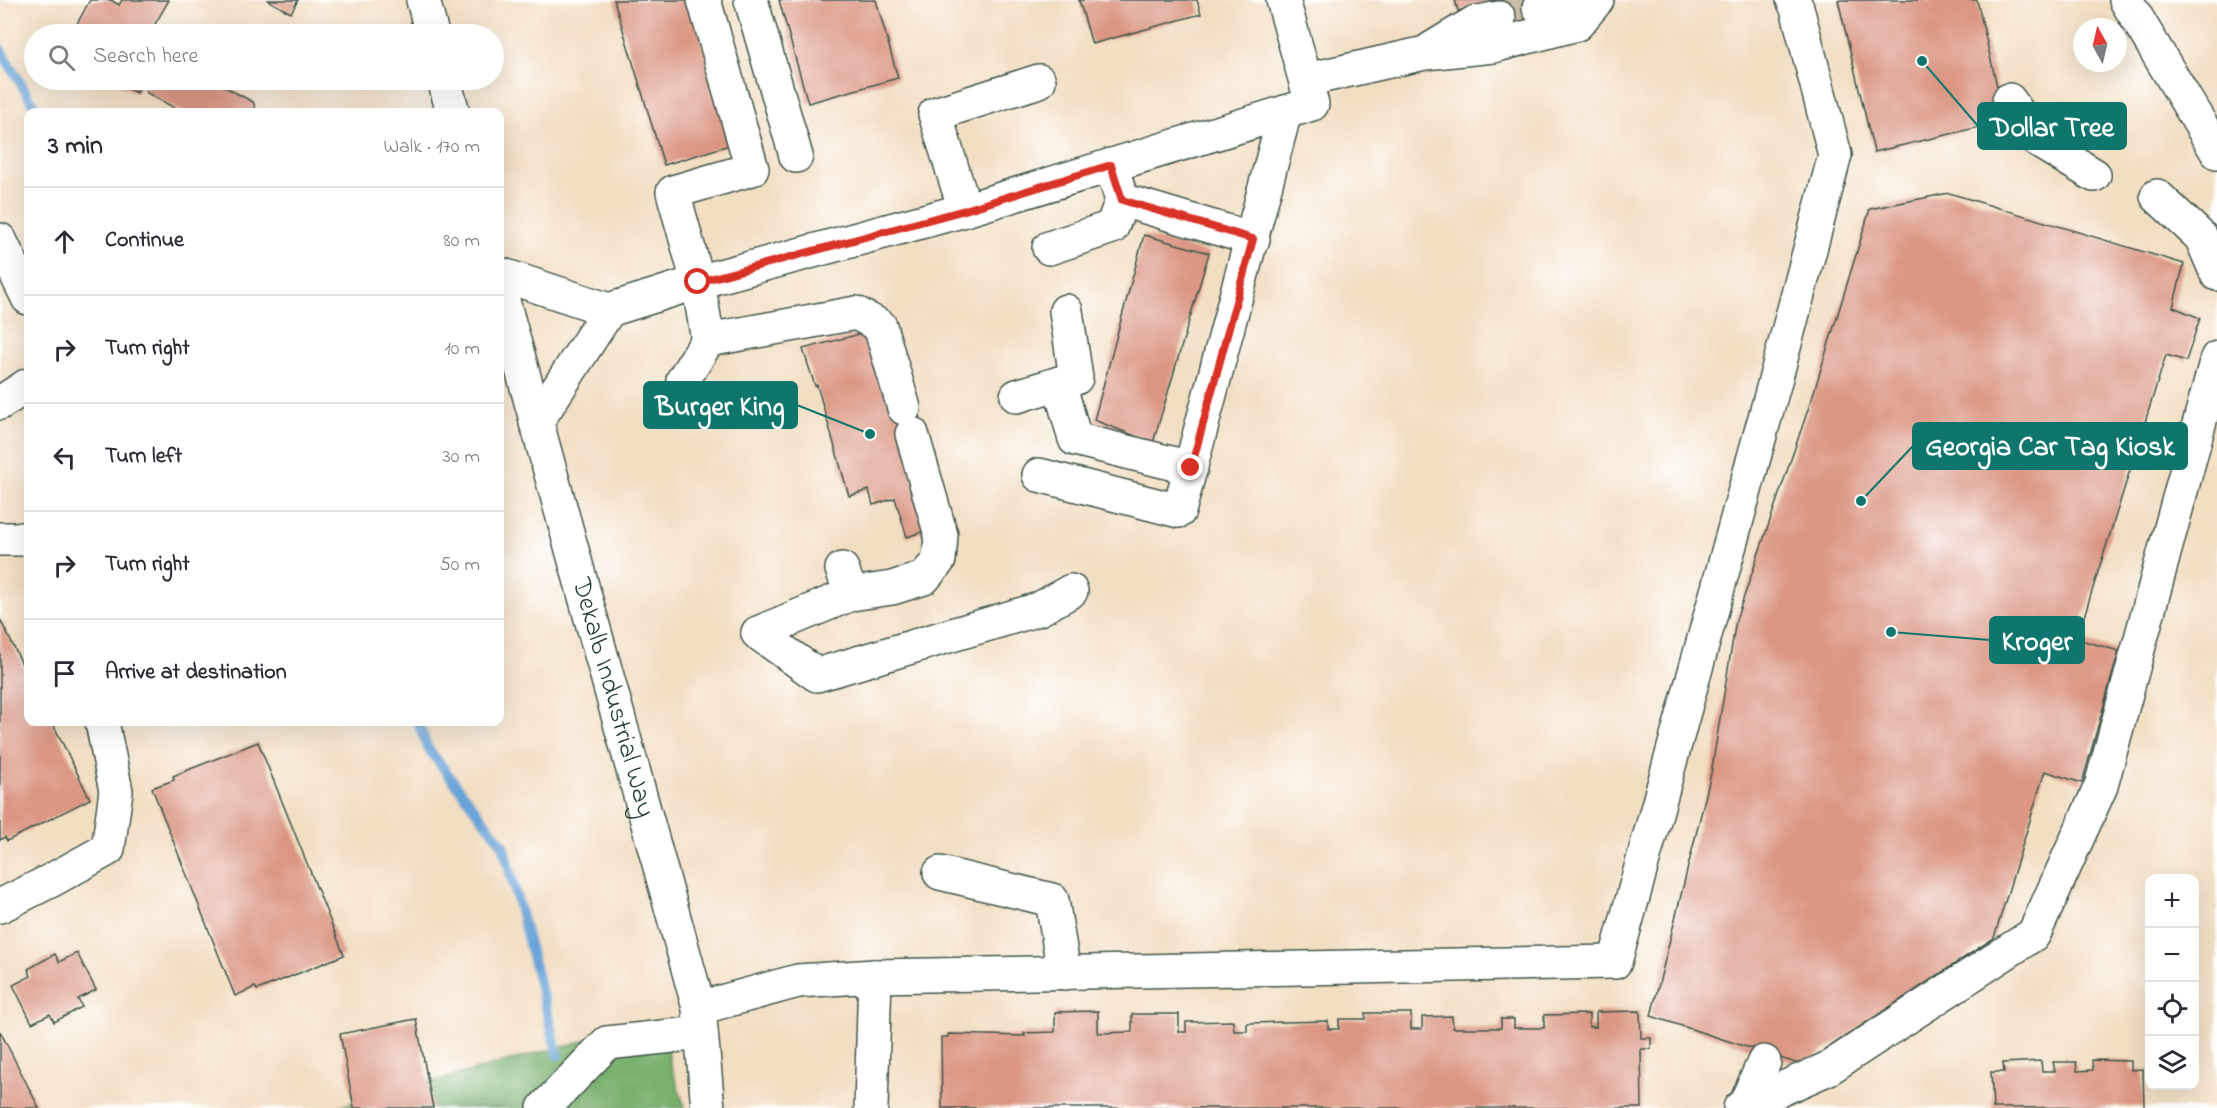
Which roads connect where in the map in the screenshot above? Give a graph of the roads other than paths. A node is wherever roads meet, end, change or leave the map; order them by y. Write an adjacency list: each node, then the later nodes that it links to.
1 (423, 0): 11 (main road)
2 (704, 0): 31 (main road)
3 (751, 0): 20 (main road)
4 (1283, 0): 13 (main road)
5 (1571, 0): 9 (main road)
6 (1597, 0): 12 (main road)
7 (1793, 0): 54 (main road)
8 (2126, 0): 19 (main road)
9 (1539, 8)
10 (1499, 18): 12 (main road)
11 (429, 24)
12 (1425, 53): 13 (main road)
13 (1306, 80): 18 (main road)
14 (1039, 81): 25 (main road)
15 (447, 90): 17 (main road)
16 (2009, 100): 22 (main road)
17 (452, 108)
18 (1285, 112): 21 (main road); 26 (main road)
19 (2217, 152)
20 (796, 156)
21 (1111, 165): 24 (main road); 25 (main road)
22 (2094, 175)
23 (2157, 196): 29 (main road)
24 (1122, 200): 26 (main road); 28 (main road)
25 (965, 210): 31 (main road)
26 (1253, 239): 46 (main road)
27 (0, 240): 32 (main road)
28 (1049, 248)
29 (2217, 274)
30 (504, 275): 33 (main road)
31 (698, 282): 33 (main road); 36 (main road)
32 (24, 290)
33 (609, 310): 45 (main road)
34 (1066, 310): 41 (main road)
35 (504, 326): 37 (main road, Dekalb Industrial Way)
36 (708, 340): 38 (main road); 40 (main road); 50 (main road)
37 (506, 344): 45 (main road, Dekalb Industrial Way)
38 (774, 350)
39 (2217, 358): 58 (main road)
40 (683, 380)
41 (1059, 383): 43 (main road); 46 (main road)
42 (24, 388): 44 (main road)
43 (1017, 396)
44 (0, 403)
45 (536, 423): 56 (main road, Dekalb Industrial Way)
46 (1191, 468): 47 (main road)
47 (1039, 475)
48 (0, 539): 49 (main road)
49 (24, 539)
50 (1071, 591)
51 (103, 726): 53 (main road)
52 (940, 873): 54 (main road)
53 (0, 906)
54 (1064, 973): 55 (main road)
55 (875, 976): 56 (main road); 61 (main road)
56 (700, 1021): 59 (main road); 60 (main road, Dekalb Industrial Way)
57 (1764, 1062): 58 (main road)
58 (1743, 1107)
59 (544, 1108)
60 (708, 1108)
61 (871, 1108)

